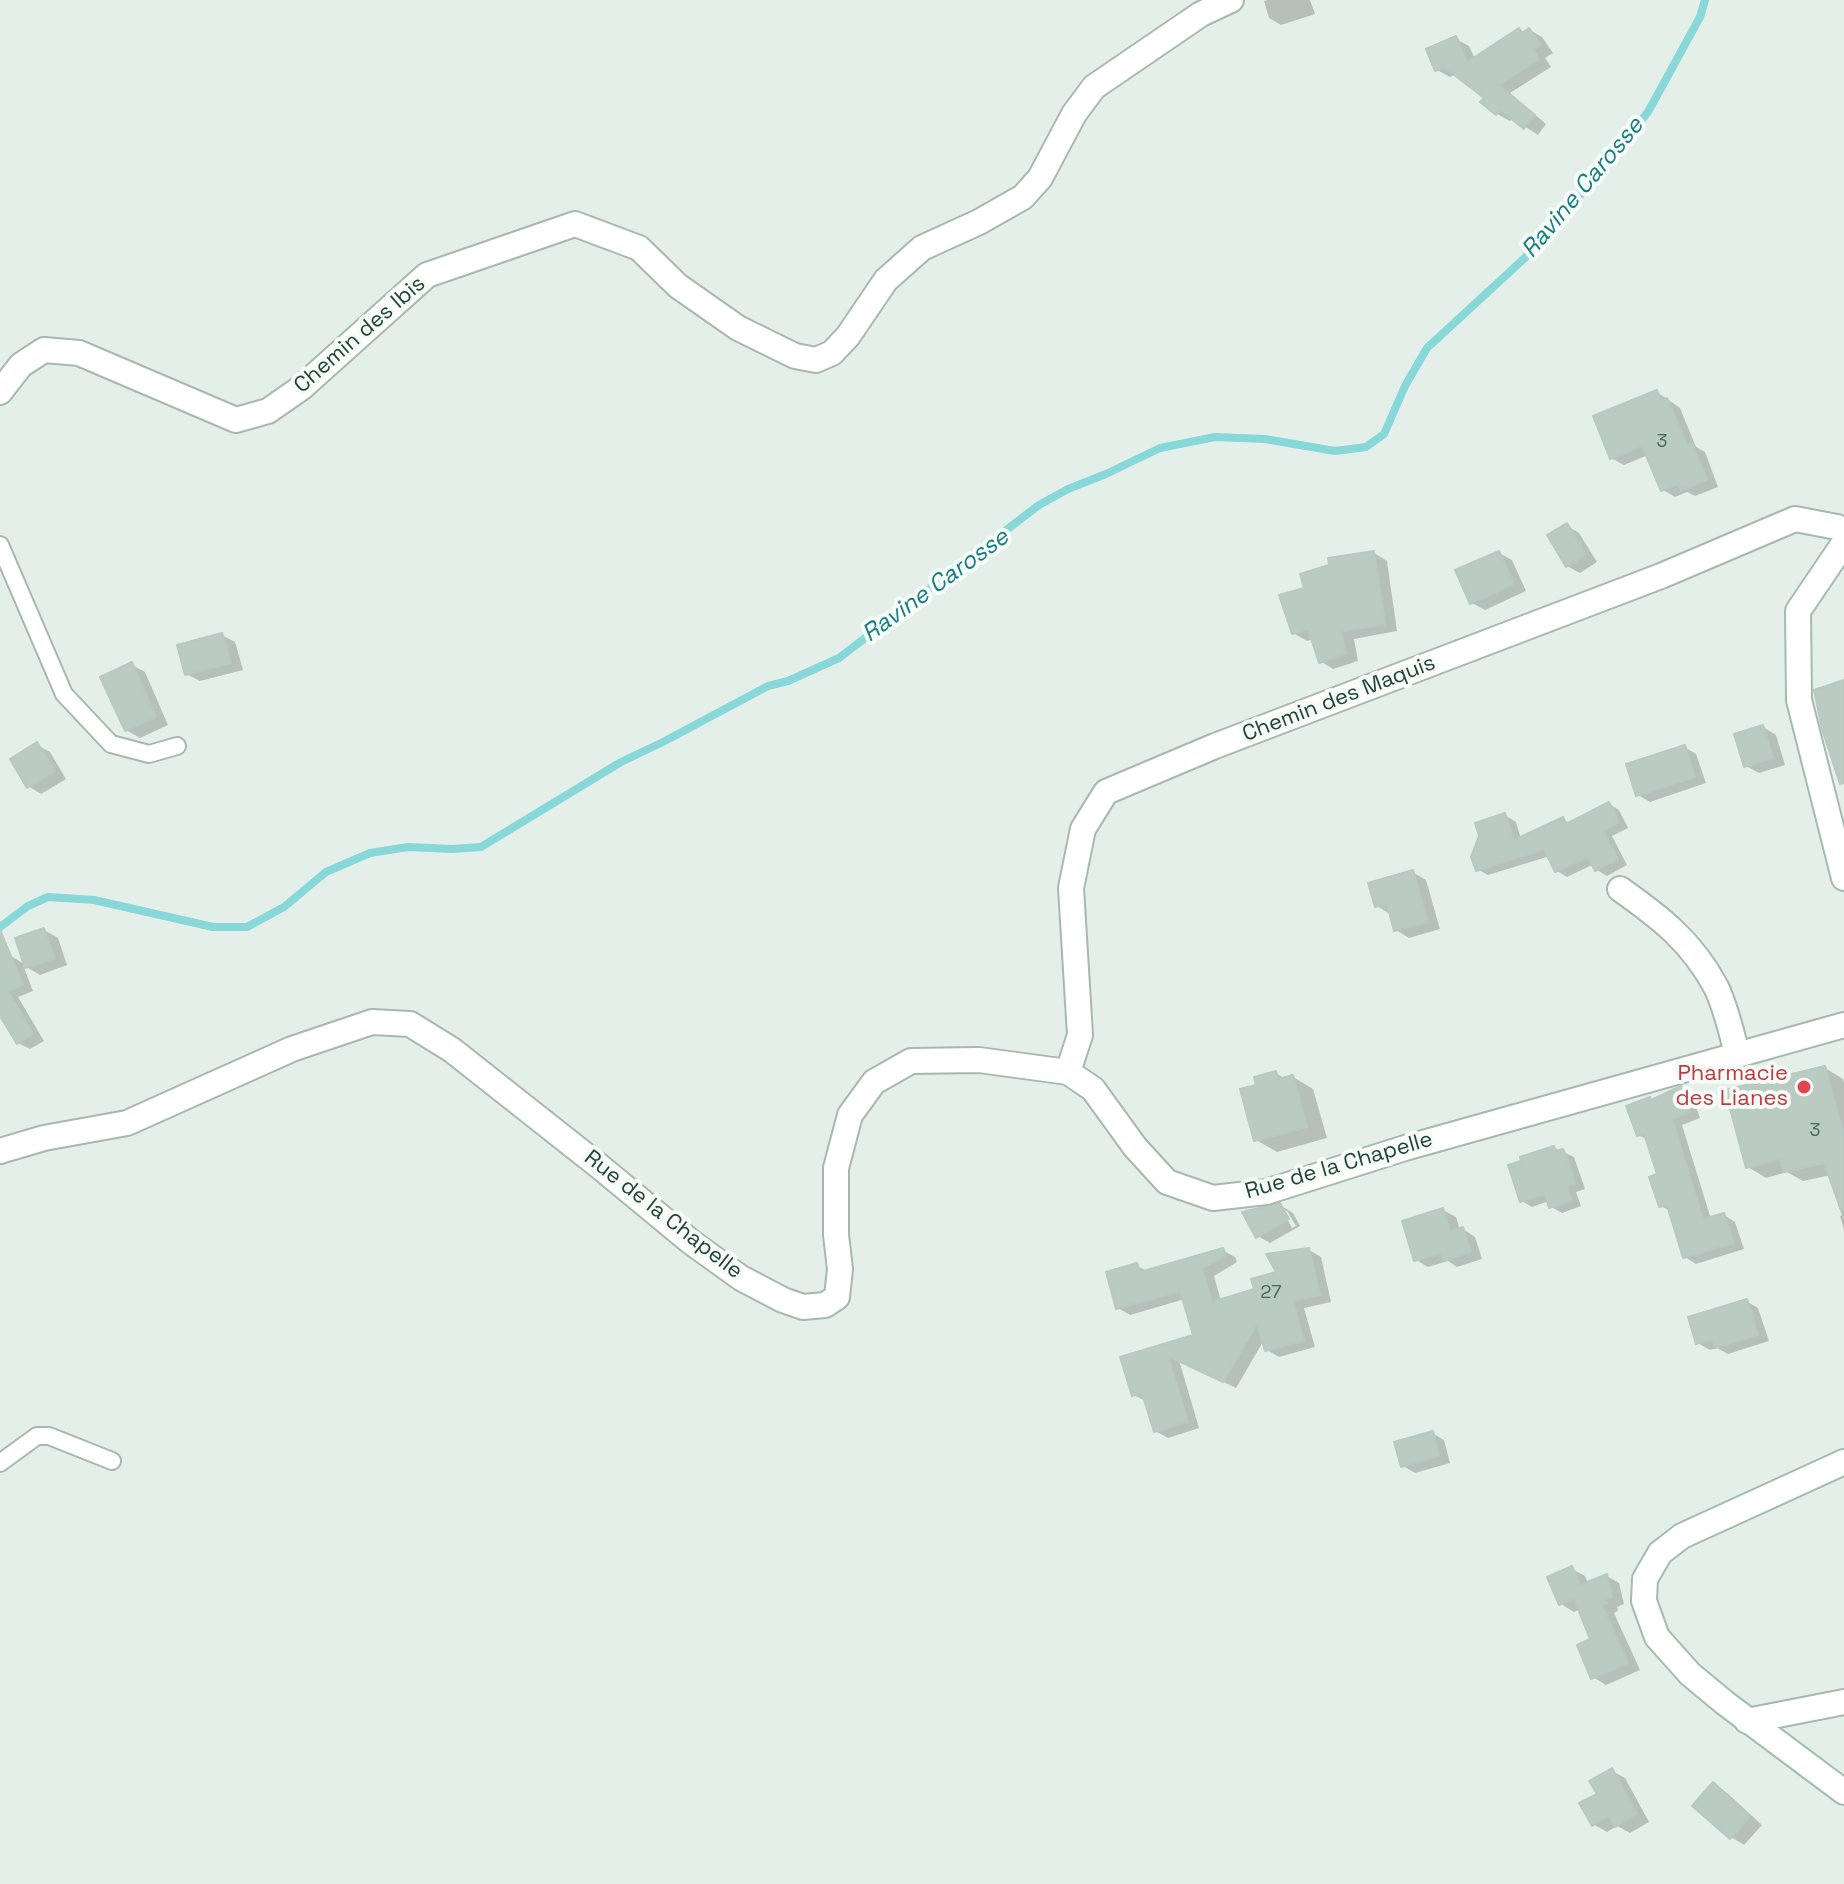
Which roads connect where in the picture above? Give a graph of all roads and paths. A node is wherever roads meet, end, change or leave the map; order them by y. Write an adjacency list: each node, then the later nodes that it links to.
1 (1231, 0): 2 (street, Chemin des Ibis)
2 (0, 392)
3 (1844, 531): 12 (street, Chemin des Maquis)
4 (1844, 543): 7 (street)
5 (0, 545): 6 (lane)
6 (177, 746)
7 (1838, 826): 8 (street)
8 (1844, 878)
9 (1620, 889): 11 (street)
10 (1844, 1025): 11 (street, Rue de la Chapelle)
11 (1737, 1053): 12 (street, Rue de la Chapelle)
12 (1068, 1072): 13 (street, Rue de la Chapelle)
13 (0, 1151)
14 (112, 1461): 16 (lane)
15 (1844, 1462): 18 (street)
16 (0, 1463)
17 (1844, 1702): 18 (street)
18 (1747, 1721): 19 (street)
19 (1844, 1792)

